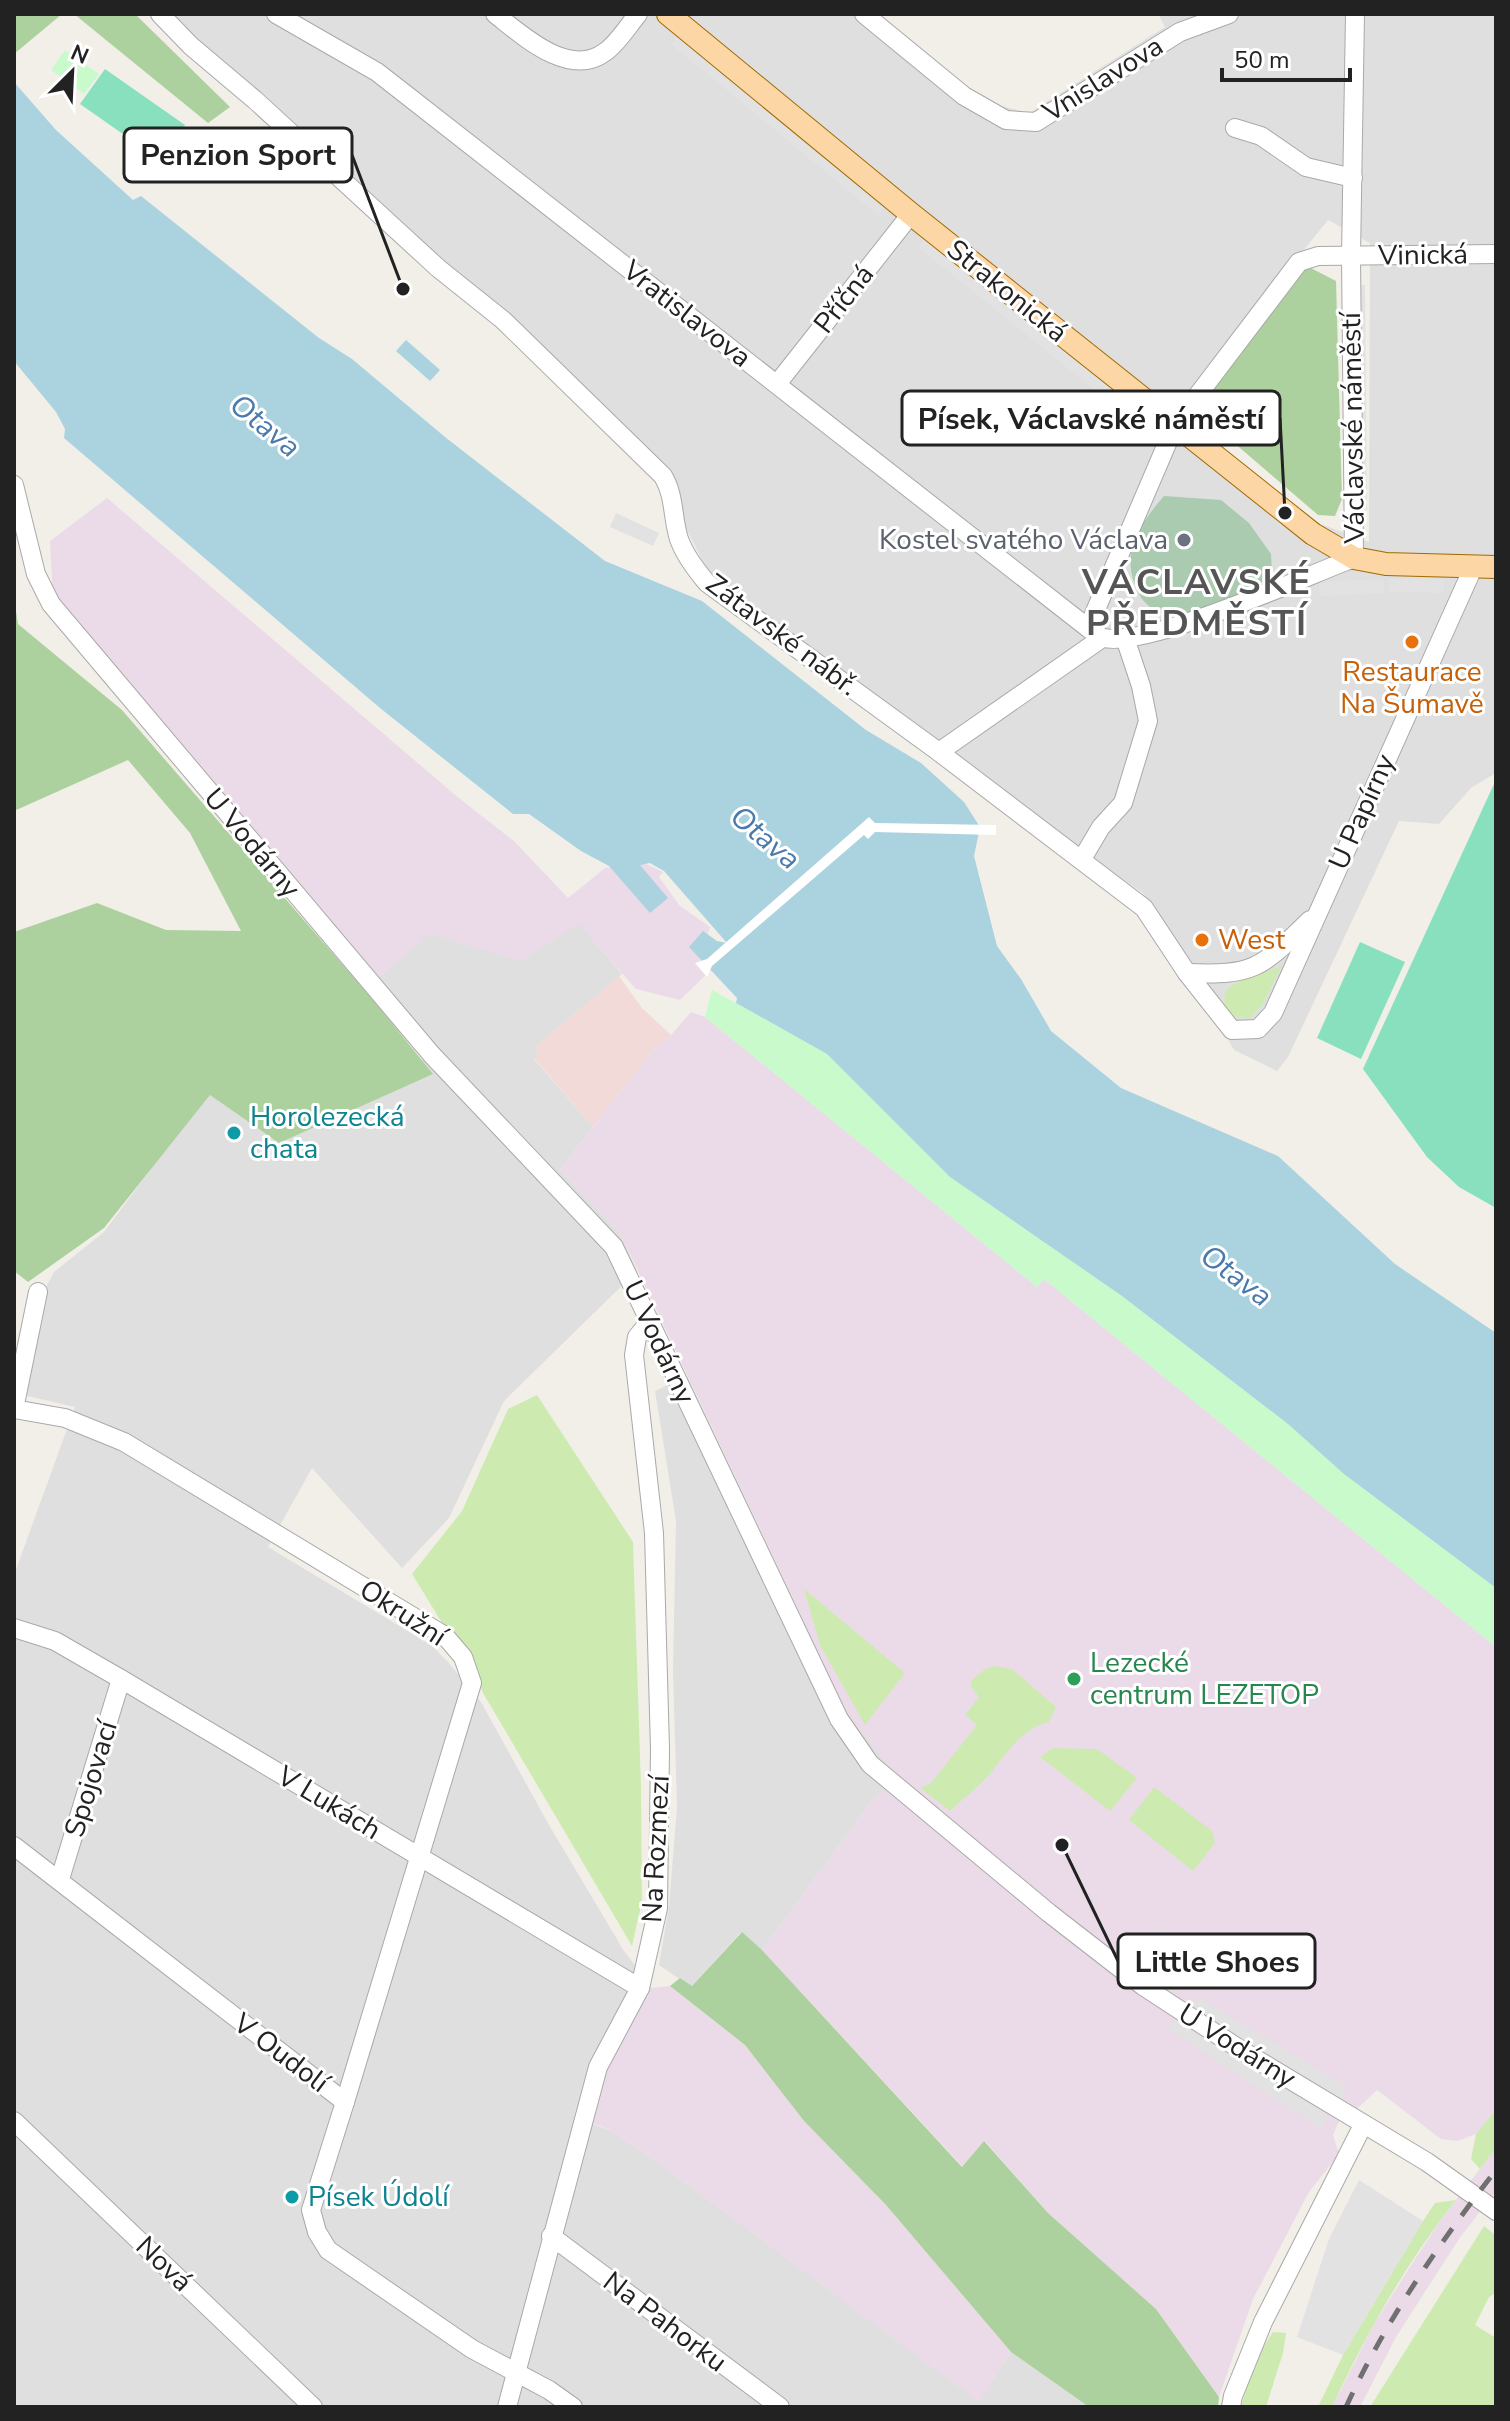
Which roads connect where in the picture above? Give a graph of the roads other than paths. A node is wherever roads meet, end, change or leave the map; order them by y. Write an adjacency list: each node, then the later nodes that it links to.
1 (160, 14): 24 (street, Zátavské nábř.)
2 (276, 14): 16 (street, Vratislavova)
3 (495, 14): 4 (street)
4 (638, 14)
5 (668, 14): 13 (main road, Strakonická)
6 (864, 14): 10 (street, Vnislavova)
7 (1171, 14): 10 (street)
8 (1229, 14): 10 (street, Vnislavova)
9 (1355, 14): 12 (street, Václavské náměstí)
10 (1180, 32)
11 (1235, 128): 12 (street)
12 (1353, 178): 15 (street, Václavské náměstí)
13 (911, 214): 16 (street, Příčná); 17 (main road, Strakonická)
14 (1496, 254): 15 (street, Vinická)
15 (1351, 256): 17 (street); 19 (street, Václavské náměstí)
16 (777, 384): 22 (street, Vratislavova)
17 (1175, 425): 19 (main road, Strakonická); 22 (street)
18 (14, 485): 30 (street, U Vodárny)
19 (1354, 558): 21 (main road); 23 (street, Václavské náměstí)
20 (1496, 567): 21 (main road)
21 (1473, 568): 26 (street, U Papírny)
22 (1095, 633): 23 (street, Václavské náměstí); 24 (street)
23 (1125, 638): 25 (street)
24 (939, 752): 25 (street, Zátavské nábř.)
25 (1082, 859): 27 (street, Zátavské nábř.)
26 (1316, 914): 27 (street); 28 (street, U Papírny)
27 (1187, 973): 28 (street, Zátavské nábř.)
28 (1232, 1030)
29 (38, 1292): 31 (street)
30 (650, 1321): 37 (street, Na Rozmezí); 40 (street, U Vodárny)
31 (14, 1409): 35 (street, Okružní)
32 (14, 1628): 33 (street, V Lukách)
33 (121, 1679): 35 (street, V Lukách); 36 (street, Spojovací)
34 (14, 1846): 36 (street, V Oudolí)
35 (420, 1857): 37 (street, V Lukách); 38 (street, Okružní)
36 (60, 1879): 38 (street, V Oudolí)
37 (640, 1988): 42 (street, Na Rozmezí)
38 (345, 2102): 43 (street, V Oudolí)
39 (14, 2121): 44 (street, Nová)
40 (1363, 2125): 41 (street, U Vodárny); 48 (street)
41 (1496, 2211)
42 (551, 2236): 43 (street, Na Rozmezí); 47 (street, Na Pahorku)
43 (517, 2374): 45 (street, Na Rozmezí); 46 (street, V Oudolí)
44 (313, 2407)
45 (507, 2407)
46 (573, 2407)
47 (780, 2407)
48 (1231, 2407)

